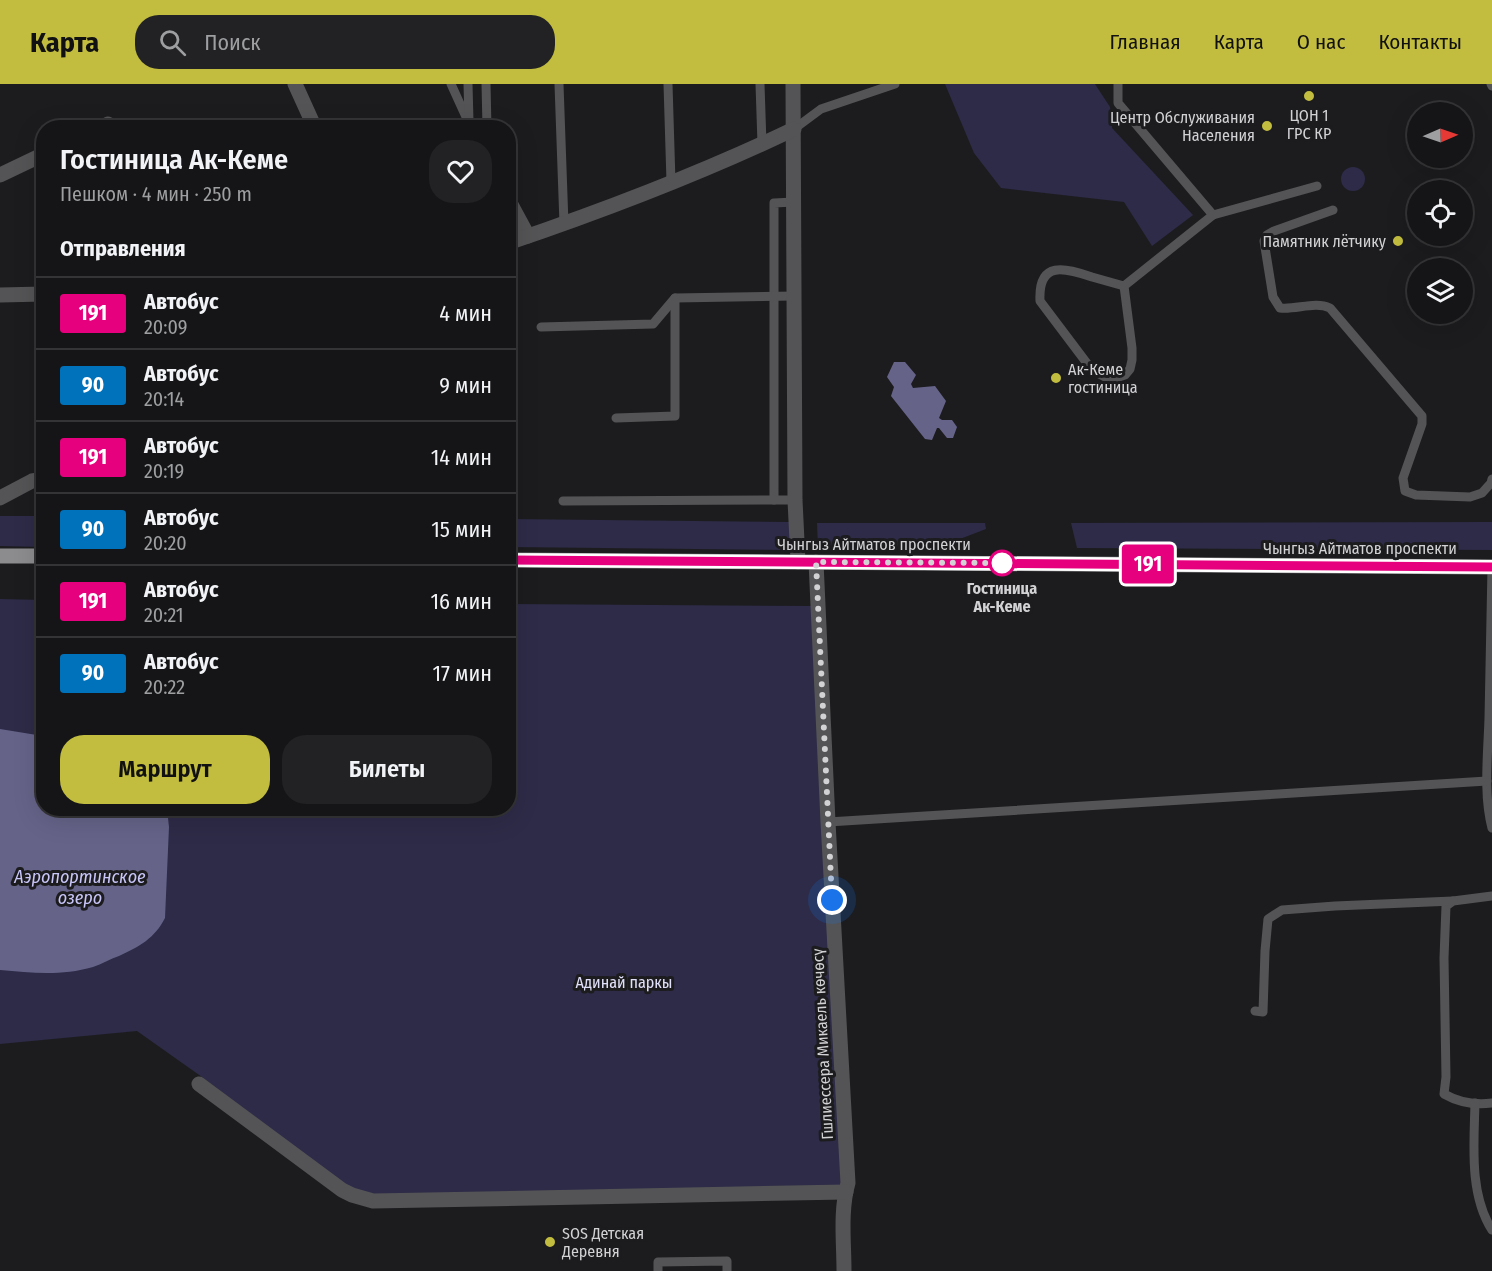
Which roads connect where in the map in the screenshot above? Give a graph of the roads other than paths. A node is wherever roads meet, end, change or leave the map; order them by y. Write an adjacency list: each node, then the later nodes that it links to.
1 (295, 84): 11 (street)
2 (451, 84): 12 (lane)
3 (468, 84): 13 (lane)
4 (486, 84): 14 (lane)
5 (559, 84): 25 (lane)
6 (668, 84): 19 (lane)
7 (760, 84): 16 (lane)
8 (793, 84): 15 (street)
9 (896, 84): 15 (lane)
10 (1118, 84): 24 (lane)
11 (311, 120)
12 (467, 120)
13 (470, 120)
14 (487, 120)
15 (794, 129): 16 (street); 21 (street)
16 (762, 144): 19 (street)
17 (36, 158): 18 (street)
18 (0, 175)
19 (671, 182): 25 (street)
20 (1317, 186): 24 (lane)
21 (794, 202): 31 (lane); 32 (street)
22 (1333, 210): 36 (lane)
23 (516, 214): 26 (street)
24 (1213, 215): 28 (lane)
25 (564, 224): 26 (street)
26 (528, 236): 27 (street)
27 (516, 240)
28 (1124, 286): 28 (lane)
29 (36, 294): 30 (street)
30 (0, 295)
31 (774, 296): 32 (lane); 33 (lane); 39 (lane)
32 (795, 296): 40 (street)
33 (675, 298): 34 (lane); 35 (lane)
34 (541, 327)
35 (616, 418)
36 (1492, 478)
37 (36, 480): 38 (street)
38 (0, 498)
39 (774, 500): 40 (lane); 41 (lane)
40 (795, 500): 45 (street)
41 (563, 501)
42 (0, 556): 43 (main road)
43 (36, 556)
44 (516, 560): 45 (main road, Чынгыз Айтматов проспекти)
45 (798, 562): 46 (main road, Чынгыз Айтматов проспекти)
46 (816, 562): 47 (main road, Чынгыз Айтматов проспекти); 49 (street, Гшлиессера Микаель көчөсү)
47 (1492, 567): 48 (lane)
48 (1487, 781): 49 (lane); 50 (lane)
49 (828, 822): 57 (street, Гшлиессера Микаель көчөсү)
50 (1492, 828)
51 (1492, 896): 52 (lane)
52 (1453, 901): 53 (lane); 55 (lane)
53 (1255, 1011)
54 (199, 1084): 57 (street)
55 (1475, 1103): 56 (lane); 58 (lane)
56 (1492, 1103)
57 (846, 1192): 61 (street, Гшлиессера Микаель көчөсү)
58 (1492, 1230)
59 (658, 1271): 60 (lane)
60 (727, 1271)
61 (844, 1271)

